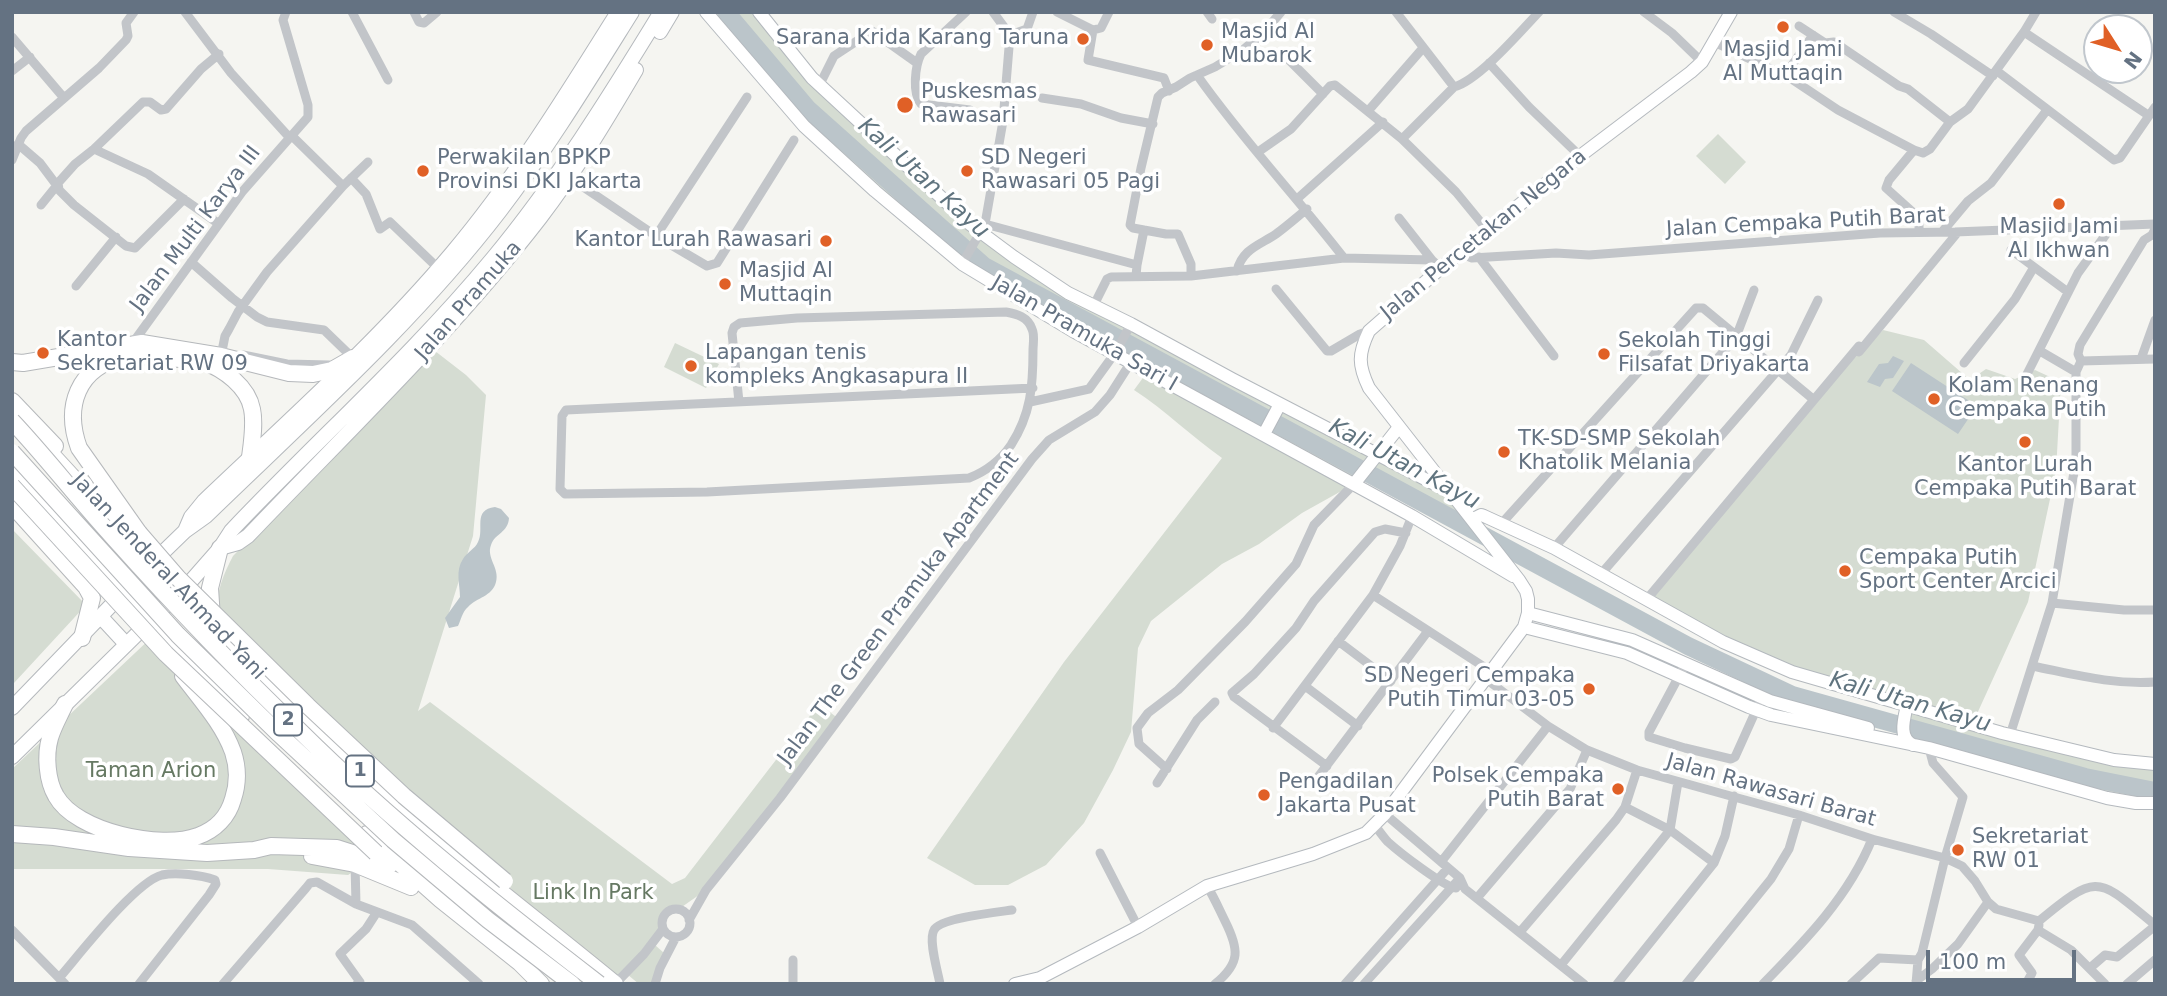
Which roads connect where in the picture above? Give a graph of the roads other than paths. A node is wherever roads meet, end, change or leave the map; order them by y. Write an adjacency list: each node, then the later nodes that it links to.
1 (134, 12): 51 (street)
2 (185, 12): 35 (street)
3 (286, 12): 61 (street, Jalan Multi Karya III)
4 (352, 12): 45 (street)
5 (414, 12): 6 (street)
6 (437, 12)
7 (618, 12): 74 (main road, Jalan Pramuka)
8 (632, 12): 80 (main road, Jalan Pramuka)
9 (661, 12): 71 (main road, Jalan Pramuka)
10 (672, 12): 71 (main road, Jalan Pramuka)
11 (706, 12): 98 (street, Jalan Pramuka Sari I)
12 (759, 12): 46 (street, Jalan Pramuka Sari I)
13 (966, 12): 39 (street)
14 (993, 12): 30 (street)
15 (1033, 12): 30 (street)
16 (1057, 12): 28 (street)
17 (1109, 12): 28 (street)
18 (1281, 12): 43 (street)
19 (1396, 12): 34 (street)
20 (1539, 12): 40 (street)
21 (1644, 12): 38 (street)
22 (1731, 12): 33 (street, Jalan Percetakan Negara)
23 (1894, 12): 26 (street)
24 (1917, 12): 26 (street)
25 (2036, 12): 29 (street)
26 (1913, 22): 42 (street)
27 (1799, 26): 31 (street)
28 (1093, 30): 48 (street)
29 (2024, 32): 42 (street); 56 (street)
30 (1010, 35): 57 (street)
31 (1813, 35): 44 (street); 59 (street)
32 (12, 37): 36 (street)
33 (1714, 42): 38 (street, Jalan Percetakan Negara); 44 (street)
34 (1423, 48): 47 (street); 55 (street)
35 (219, 54): 61 (street); 65 (street)
36 (30, 57): 41 (street); 51 (street)
37 (1288, 59): 49 (street)
38 (1702, 62): 68 (street, Jalan Percetakan Negara)
39 (917, 63): 46 (street); 57 (street)
40 (1489, 63): 47 (street); 68 (street)
41 (12, 71)
42 (1995, 73): 54 (street); 59 (street)
43 (1197, 75): 48 (street); 67 (street)
44 (1784, 75): 66 (street)
45 (388, 80)
46 (820, 84): 87 (street, Jalan Pramuka Sari I)
47 (1454, 87): 62 (street)
48 (1169, 91): 60 (street)
49 (1323, 94): 55 (street); 67 (street)
50 (747, 97): 91 (street)
51 (64, 98): 64 (street)
52 (1042, 98): 60 (street)
53 (2155, 107): 56 (street)
54 (2047, 110): 56 (street); 89 (street)
55 (1368, 111): 58 (street)
56 (2148, 115)
57 (1003, 121): 87 (street)
58 (1383, 122): 62 (street); 77 (street)
59 (1950, 122): 66 (street)
60 (1153, 124): 84 (street)
61 (290, 136): 75 (street); 82 (street, Jalan Multi Karya III)
62 (1402, 139): 85 (street)
63 (794, 140): 91 (street)
64 (18, 145): 69 (street); 73 (street)
65 (94, 149): 73 (street); 76 (street)
66 (1914, 150): 88 (street)
67 (1258, 152): 77 (street)
68 (1580, 156): 85 (street, Jalan Percetakan Negara)
69 (12, 160)
70 (368, 162): 72 (street)
71 (564, 174): 91 (street); 117 (main road, Jalan Pramuka); 118 (main road, Jalan Pramuka)
72 (351, 178): 75 (street); 102 (street)
73 (58, 184): 78 (street); 92 (street)
74 (506, 185): 80 (main road); 102 (main road, Jalan Pramuka)
75 (343, 186): 111 (street)
76 (184, 199): 82 (street); 92 (street)
77 (1297, 199): 79 (street)
78 (41, 205)
79 (1307, 209): 96 (street); 103 (street)
80 (500, 211): 124 (main road, Jalan Pramuka)
81 (1399, 218): 99 (street)
82 (219, 224): 97 (street, Jalan Multi Karya III)
83 (2112, 226): 86 (street, Jalan Cempaka Putih Barat); 90 (street, Jalan Cempaka Putih Barat); 109 (street)
84 (1144, 230): 100 (street); 105 (street)
85 (1488, 231): 94 (street, Jalan Percetakan Negara)
86 (2154, 231): 128 (street)
87 (986, 232): 98 (street); 100 (street); 112 (street, Jalan Pramuka Sari I)
88 (1919, 232): 89 (street, Jalan Cempaka Putih Barat); 95 (street, Jalan Cempaka Putih Barat)
89 (1942, 232): 90 (street, Jalan Cempaka Putih Barat)
90 (1958, 232): 135 (street)
91 (656, 236)
92 (116, 237): 106 (street)
93 (2011, 250): 101 (street)
94 (1461, 253): 95 (street, Jalan Cempaka Putih Barat); 99 (street, Jalan Percetakan Negara)
95 (1479, 257): 125 (street)
96 (1344, 258): 99 (street); 103 (street)
97 (191, 262): 111 (street); 121 (street, Jalan Multi Karya III)
98 (962, 263): 120 (street, Jalan Pramuka Sari I)
99 (1436, 264): 115 (street, Jalan Percetakan Negara)
100 (1137, 265): 104 (street)
101 (2034, 267): 109 (street); 132 (street)
102 (438, 268): 130 (main road, Jalan Pramuka)
103 (1237, 271): 105 (street)
104 (1136, 276): 105 (street); 112 (street)
105 (1191, 276)
106 (76, 286)
107 (1276, 289): 115 (street)
108 (1754, 290): 116 (street)
109 (2068, 292): 122 (street)
110 (1818, 300): 133 (street)
111 (243, 305): 123 (street); 130 (street)
112 (1094, 305): 114 (street, Jalan Pramuka Sari I)
113 (2155, 320): 126 (street)
114 (1129, 328): 120 (street); 142 (street, Jalan Pramuka Sari I)
115 (1369, 331): 145 (street, Jalan Percetakan Negara)
116 (1736, 337): 133 (street); 157 (street); 162 (street)
117 (435, 343): 118 (main road); 161 (main road, Jalan Pramuka)
118 (417, 345): 161 (main road, Jalan Pramuka)
119 (1858, 346): 135 (street)
120 (1117, 349): 131 (street, Jalan Pramuka Sari I); 141 (street)
121 (137, 350): 123 (highway); 129 (highway); 148 (highway); 159 (highway)
122 (2040, 351): 134 (street); 136 (street)
123 (222, 352): 130 (highway)
124 (374, 353): 130 (main road); 158 (main road, Jalan Pramuka)
125 (1555, 356)
126 (2141, 359): 127 (street); 128 (street)
127 (2155, 359)
128 (2081, 361): 134 (street)
129 (12, 362)
130 (347, 362): 148 (main road, Jalan Pramuka)
131 (1131, 362): 146 (street, Jalan Pramuka Sari I); 234 (street, Jalan The Green Pramuka Apartment)
132 (1964, 363)
133 (1777, 372): 138 (street); 164 (street)
134 (2076, 372): 170 (street)
135 (1832, 377): 138 (street)
136 (2025, 378)
137 (1033, 387): 140 (street); 140 (street); 141 (street)
138 (1813, 399): 169 (street)
139 (12, 401): 159 (highway)
140 (739, 402): 141 (street)
141 (1030, 402)
142 (1279, 406): 146 (street); 149 (street, Jalan Pramuka Sari I)
143 (12, 411): 163 (highway, Jalan Jenderal Ahmad Yani / 1)
144 (12, 421): 265 (highway, 2, bridge)
145 (1399, 427): 149 (street); 153 (street, Jalan Percetakan Negara)
146 (1265, 433): 151 (street, Jalan Pramuka Sari I)
147 (12, 453): 264 (highway, 2, bridge)
148 (250, 457): 158 (main road, Jalan Pramuka)
149 (1374, 458): 151 (street); 153 (street, Jalan Pramuka Sari I)
150 (12, 469): 167 (highway, Jalan Jenderal Ahmad Yani / 1)
151 (1355, 482): 155 (street, Jalan Pramuka Sari I); 207 (street)
152 (12, 486): 181 (highway, bridge)
153 (1451, 493): 156 (street, Jalan Percetakan Negara)
154 (12, 505): 178 (highway)
155 (1412, 516): 160 (street); 165 (street, Jalan Pramuka Sari I)
156 (1473, 519): 157 (street); 165 (street, Jalan Percetakan Negara)
157 (1502, 523): 162 (street)
158 (185, 531): 163 (main road, Jalan Pramuka)
159 (139, 533): 242 (highway, bridge)
160 (1406, 533): 168 (street); 198 (street)
161 (220, 548): 166 (main road, Jalan Pramuka); 176 (highway)
162 (1554, 548): 164 (street)
163 (152, 563): 166 (highway, Jalan Jenderal Ahmad Yani / 1); 167 (main road, Jalan Pramuka)
164 (1601, 574): 169 (street)
165 (1519, 580): 172 (street, Jalan Percetakan Negara)
166 (179, 592): 174 (main road, Jalan Pramuka); 176 (highway, Jalan Jenderal Ahmad Yani / 1)
167 (124, 593): 173 (main road, Jalan Pramuka); 174 (highway, Jalan Jenderal Ahmad Yani / 1)
168 (1373, 595): 177 (street, Jalan Rawasari Barat); 179 (street)
169 (1647, 599): 193 (street)
170 (2052, 603): 171 (street); 183 (street)
171 (2155, 610)
172 (1528, 612): 175 (street); 182 (street)
173 (101, 617): 178 (main road, Jalan Pramuka); 180 (main road)
174 (150, 621): 180 (main road, Jalan Pramuka); 255 (highway, Jalan Jenderal Ahmad Yani / 1)
175 (1524, 627): 184 (street); 185 (street)
176 (214, 629): 242 (highway, Jalan Jenderal Ahmad Yani / 1)
177 (1428, 631): 184 (street, Jalan Rawasari Barat); 186 (street)
178 (82, 638): 192 (main road, Jalan Pramuka)
179 (1338, 641): 186 (street); 188 (street)
180 (126, 644): 191 (main road, Jalan Pramuka)
181 (166, 654): 191 (highway, bridge); 225 (highway, bridge)
182 (1686, 663): 185 (street); 189 (street)
183 (2032, 666): 187 (street); 200 (street)
184 (1489, 675): 197 (street, Jalan Rawasari Barat); 215 (street)
185 (1680, 677): 194 (street); 194 (street)
186 (1391, 681): 196 (street)
187 (2155, 681)
188 (1305, 686): 196 (street); 198 (street)
189 (1762, 697): 194 (street); 195 (street)
190 (1215, 702): 207 (street)
191 (65, 704): 204 (main road, Jalan Pramuka)
192 (12, 708)
193 (1906, 708): 199 (street); 200 (street)
194 (1756, 710): 195 (street)
195 (1831, 723): 199 (street); 201 (street)
196 (1358, 726): 206 (street)
197 (1548, 726): 203 (street, Jalan Rawasari Barat); 226 (street)
198 (1273, 728): 206 (street)
199 (1903, 733): 201 (street)
200 (2010, 735): 205 (street)
201 (1913, 745): 202 (street)
202 (1929, 748): 213 (street); 223 (street)
203 (1587, 750): 208 (street, Jalan Rawasari Barat); 235 (street)
204 (12, 757)
205 (2155, 764)
206 (1327, 766): 211 (street)
207 (1167, 769): 210 (street)
208 (1637, 770): 209 (street, Jalan Rawasari Barat); 214 (street)
209 (1678, 782): 212 (street, Jalan Rawasari Barat); 218 (street)
210 (1157, 783)
211 (1312, 785)
212 (1734, 796): 216 (street, Jalan Rawasari Barat); 224 (street)
213 (2155, 803)
214 (1625, 807): 218 (street); 248 (street)
215 (1385, 814): 217 (street); 226 (street)
216 (1799, 815): 220 (street, Jalan Rawasari Barat); 275 (street)
217 (1370, 829): 229 (street); 230 (street)
218 (1670, 830): 224 (street); 253 (street)
219 (12, 834): 221 (highway)
220 (1872, 839): 223 (street, Jalan Rawasari Barat); 276 (street)
221 (254, 850): 225 (highway); 227 (highway)
222 (1100, 853): 245 (street)
223 (1945, 858): 236 (street); 251 (street)
224 (1714, 863): 274 (street)
225 (390, 865): 231 (highway)
226 (1444, 865): 228 (street); 229 (street)
227 (355, 870): 231 (highway); 237 (street)
228 (1460, 878): 232 (street); 233 (street)
229 (1438, 880): 232 (street); 272 (street)
230 (1207, 886): 245 (street); 271 (street)
231 (411, 887): 255 (highway)
232 (1451, 888): 233 (street); 260 (street)
233 (1465, 889): 235 (street)
234 (706, 890): 239 (street, Jalan The Green Pramuka Apartment); 241 (street, Jalan The Green Pramuka Apartment)
235 (1477, 898): 248 (street)
236 (1988, 902): 243 (street); 258 (street)
237 (356, 904): 240 (street); 262 (street)
238 (1012, 910): 269 (street)
239 (682, 911): 241 (street); 246 (street)
240 (377, 912): 259 (street); 263 (street)
241 (689, 920): 249 (street)
242 (537, 921): 266 (highway, Jalan Jenderal Ahmad Yani / 1)
243 (2039, 925): 244 (street); 254 (street); 278 (street)
244 (2155, 926): 254 (street)
245 (1138, 927): 257 (street)
246 (663, 929): 249 (street); 266 (street)
247 (12, 930): 256 (street)
248 (1520, 932): 253 (street)
249 (676, 937): 267 (street)
250 (793, 960): 268 (street)
251 (1918, 960): 258 (street); 277 (street)
252 (2155, 960): 280 (street)
253 (1562, 965): 273 (street)
254 (2090, 968): 279 (street)
255 (536, 980)
256 (62, 981): 261 (street)
257 (1042, 981): 270 (street)
258 (1916, 982)
259 (359, 983)
260 (1365, 983)
261 (139, 984)
262 (223, 984)
263 (479, 984)
264 (572, 984)
265 (599, 984)
266 (615, 984)
267 (655, 984)
268 (793, 984)
269 (940, 984)
270 (1015, 984)
271 (1215, 984)
272 (1345, 984)
273 (1584, 984)
274 (1617, 984)
275 (1686, 984)
276 (1763, 984)
277 (1851, 984)
278 (2026, 984)
279 (2105, 984)
280 (2127, 984)

